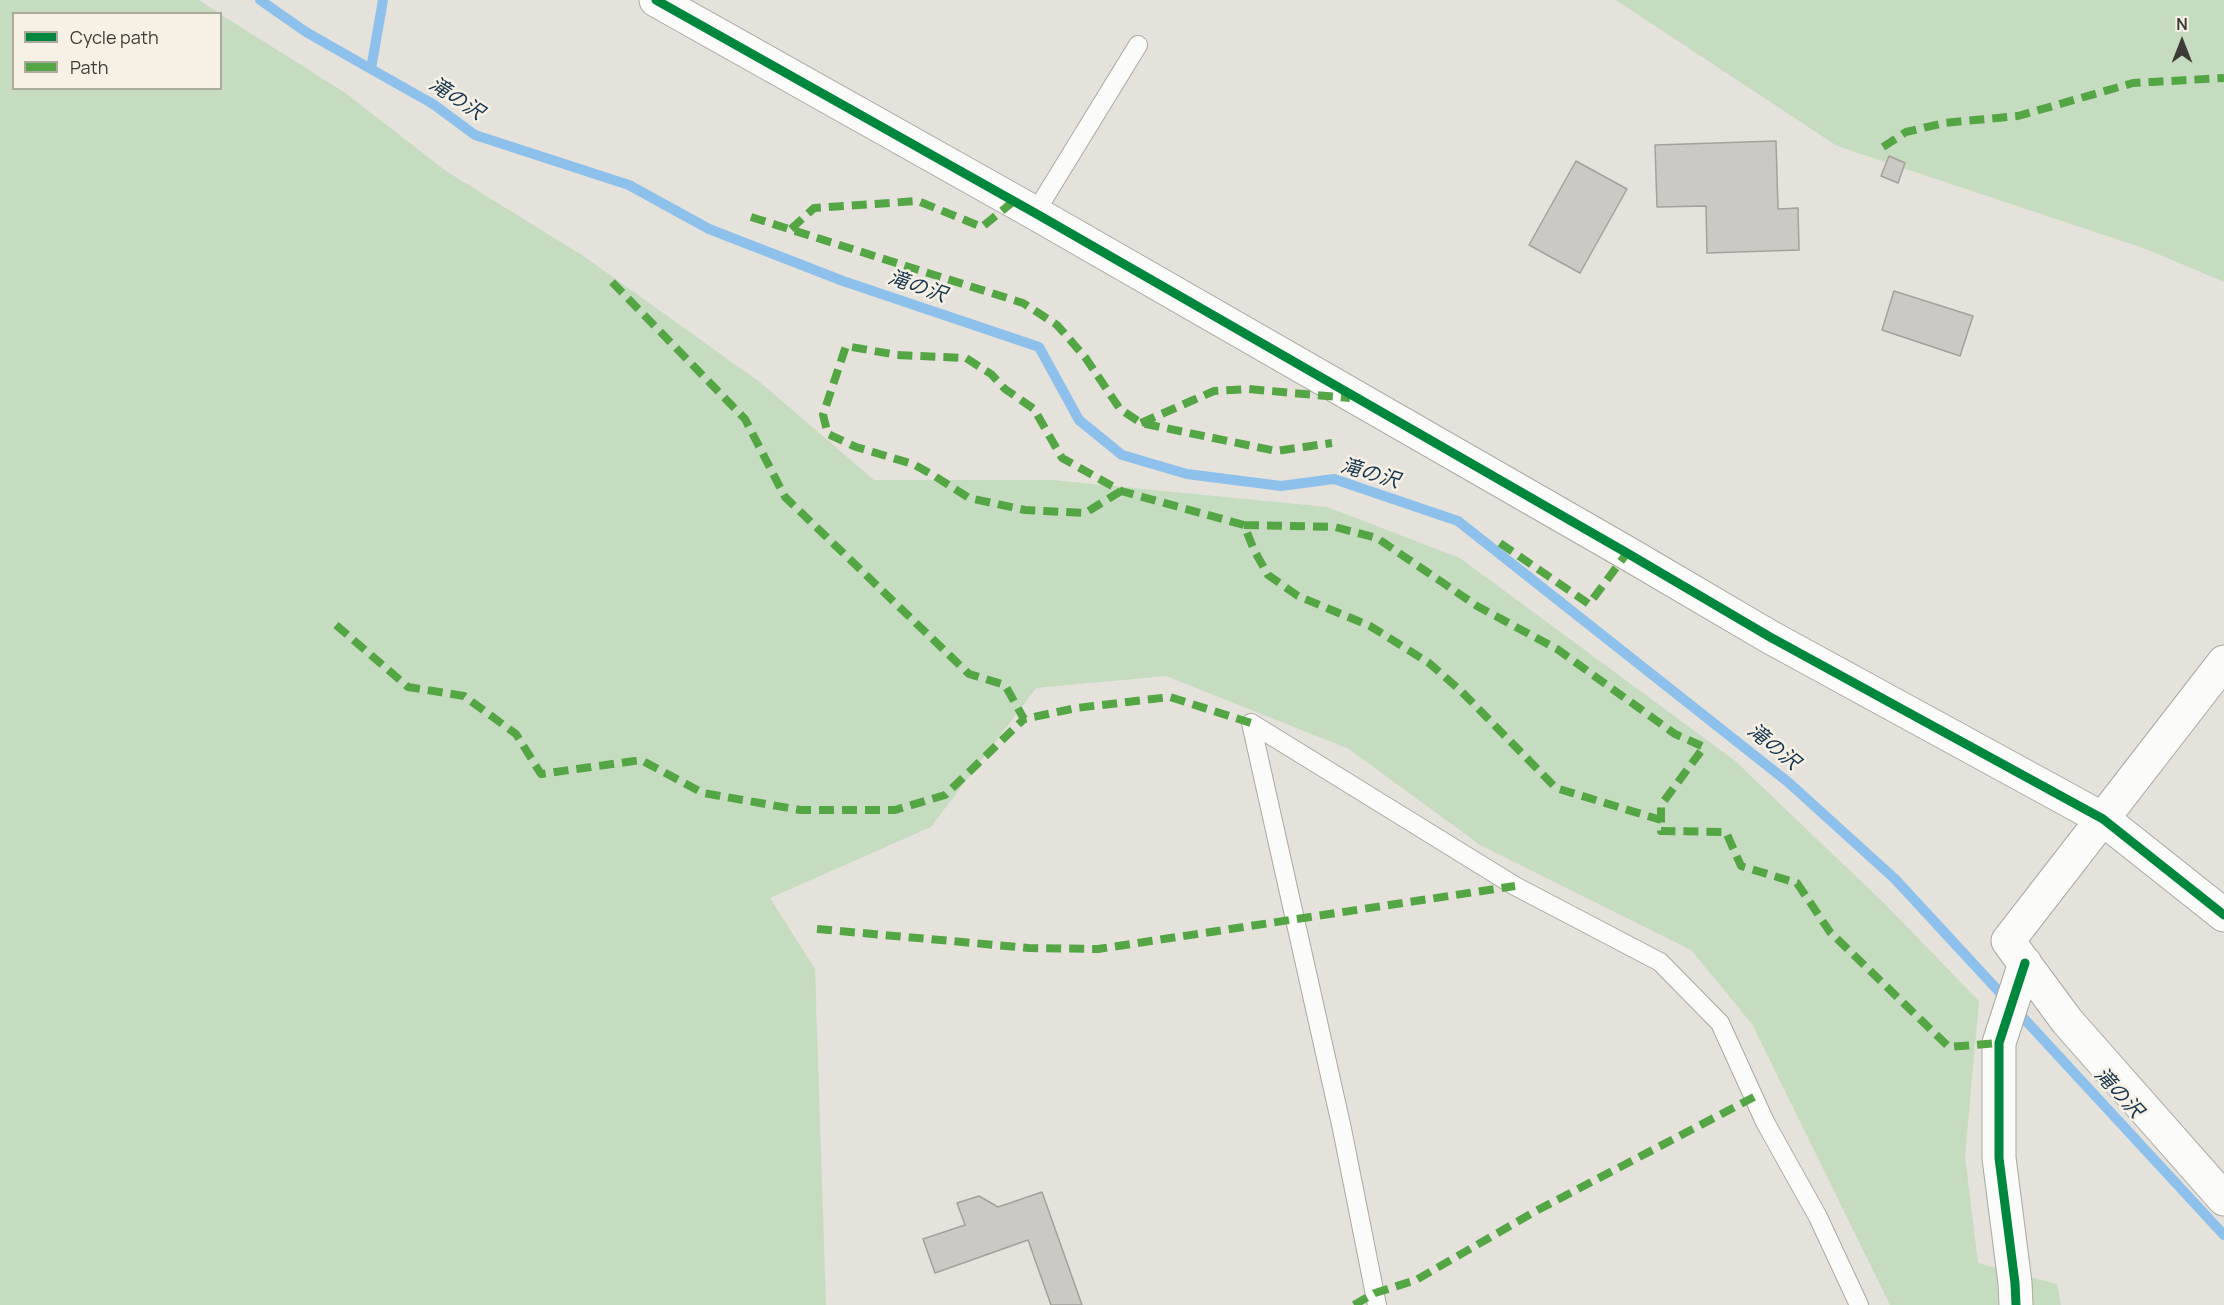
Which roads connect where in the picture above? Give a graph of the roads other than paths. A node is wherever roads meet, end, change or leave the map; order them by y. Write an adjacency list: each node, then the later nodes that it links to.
1 (656, 0): 3 (street)
2 (1138, 45): 3 (lane)
3 (1035, 213): 5 (street)
4 (2224, 662): 5 (street)
5 (2103, 819): 6 (street); 7 (street)
6 (2224, 915)
7 (2022, 972): 8 (street); 11 (street)
8 (2224, 1199)
9 (1377, 1305): 10 (lane)
10 (1859, 1305)
11 (2016, 1305)

